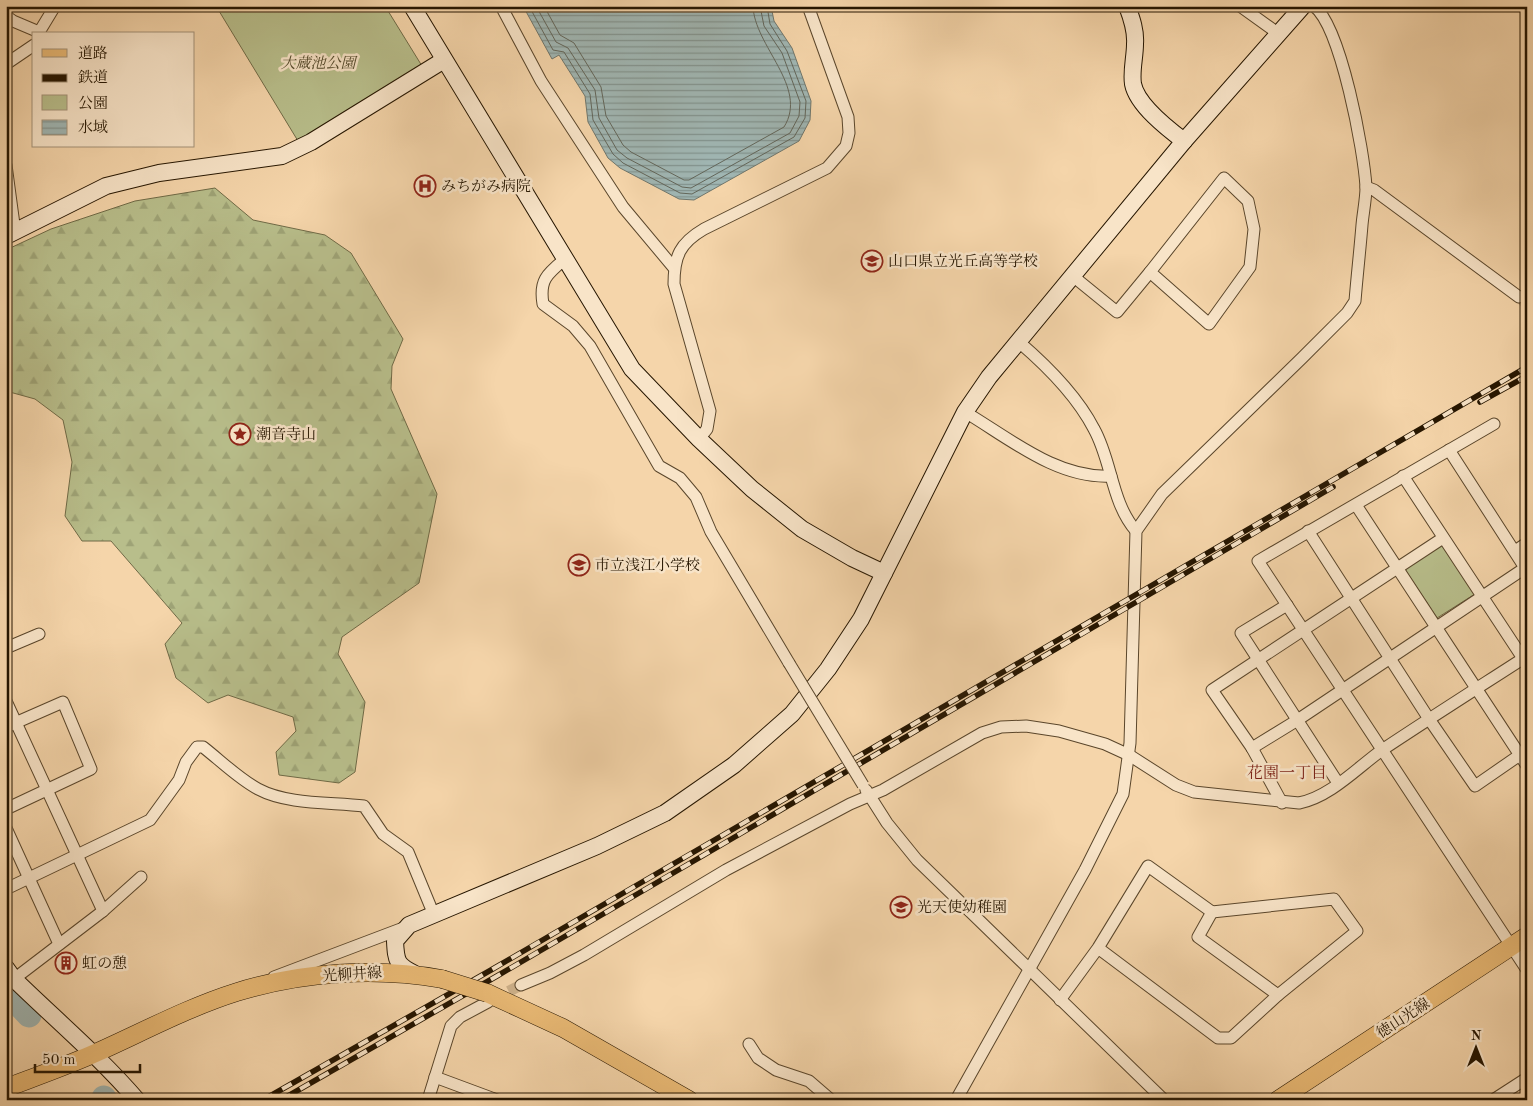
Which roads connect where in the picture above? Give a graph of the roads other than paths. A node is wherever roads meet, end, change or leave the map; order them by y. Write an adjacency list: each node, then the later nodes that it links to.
1 (55, 6): 11 (street)
2 (412, 6): 14 (street)
3 (501, 6): 21 (street)
4 (808, 6): 21 (street)
5 (1128, 6): 16 (street)
6 (1240, 6): 12 (street)
7 (1303, 6): 12 (street)
8 (1314, 6): 18 (street)
9 (6, 16): 10 (street)
10 (37, 32)
11 (40, 32)
12 (1279, 34): 16 (street)
13 (32, 46): 15 (street)
14 (444, 60): 19 (street); 20 (street)
15 (6, 64)
16 (1184, 142): 23 (street)
17 (6, 166): 19 (street)
18 (1366, 188): 24 (street); 33 (street)
19 (11, 234)
20 (564, 259): 28 (street); 64 (street, bridge)
21 (674, 268): 28 (street)
22 (1150, 272): 22 (street); 23 (street)
23 (1074, 277): 25 (street)
24 (1519, 297)
25 (1019, 342): 26 (street); 30 (street)
26 (965, 412): 30 (street); 40 (street)
27 (1494, 424): 29 (street)
28 (699, 439): 40 (street)
29 (1449, 450): 31 (street); 37 (street)
30 (1111, 476): 33 (street)
31 (1403, 476): 32 (street); 35 (street)
32 (1356, 505): 34 (street); 38 (street)
33 (1136, 531): 60 (street)
34 (1308, 531): 42 (street); 43 (street)
35 (1443, 538): 38 (street); 41 (street)
36 (1527, 543): 37 (street)
37 (1515, 551): 39 (street)
38 (1397, 568): 42 (street); 44 (street)
39 (1526, 569): 41 (street)
40 (884, 573): 74 (street)
41 (1482, 597): 44 (street); 49 (street)
42 (1352, 598): 45 (street); 48 (street)
43 (1287, 605): 45 (street); 50 (street)
44 (1435, 627): 48 (street); 51 (street)
45 (1304, 631): 50 (street); 52 (street)
46 (39, 634): 47 (street)
47 (6, 648)
48 (1389, 657): 52 (street); 54 (street)
49 (1525, 660): 51 (street)
50 (1258, 662): 55 (street); 57 (street)
51 (1476, 688): 54 (street); 59 (street)
52 (1343, 690): 55 (street); 58 (street)
53 (6, 700): 56 (street)
54 (1429, 719): 58 (street); 59 (street)
55 (1296, 721): 57 (street); 62 (street)
56 (11, 725): 63 (street); 63 (street)
57 (1252, 748): 65 (street)
58 (1382, 751): 62 (street); 78 (street)
59 (1523, 752): 61 (street)
60 (1129, 755): 64 (street); 65 (street); 80 (street)
61 (1527, 766)
62 (1338, 783): 65 (street)
63 (48, 789): 66 (street); 68 (street)
64 (869, 796): 80 (street); 84 (street)
65 (1282, 803)
66 (6, 808)
67 (6, 828): 69 (street)
68 (77, 854): 69 (street); 72 (street); 74 (street)
69 (29, 877): 71 (street); 77 (street)
70 (140, 877): 72 (street)
71 (6, 888)
72 (103, 911): 77 (street)
73 (1212, 912): 79 (street); 86 (street); 86 (street)
74 (434, 915): 75 (street)
75 (409, 926): 82 (street); 85 (street)
76 (1527, 936): 78 (main road, 徳山光線)
77 (59, 944): 83 (street)
78 (1511, 946): 81 (street); 102 (main road, 徳山光線)
79 (1098, 948): 86 (street); 88 (street)
80 (1029, 969): 88 (street); 100 (street)
81 (1527, 970)
82 (415, 974): 85 (main road, 光柳井線); 87 (main road, 光柳井線, bridge)
83 (9, 975): 90 (street)
84 (521, 985)
85 (238, 992): 90 (main road, 光柳井線)
86 (1278, 995)
87 (487, 997): 91 (street); 98 (main road, 光柳井線)
88 (1060, 1000): 101 (street)
89 (748, 1044): 99 (street)
90 (92, 1054): 93 (main road, 光柳井線); 95 (street)
91 (435, 1078): 96 (street); 97 (street)
92 (1527, 1078): 94 (street)
93 (6, 1088)
94 (1495, 1099)
95 (137, 1100)
96 (428, 1100)
97 (497, 1100)
98 (689, 1100)
99 (831, 1100)
100 (956, 1100)
101 (1164, 1100)
102 (1278, 1100)

